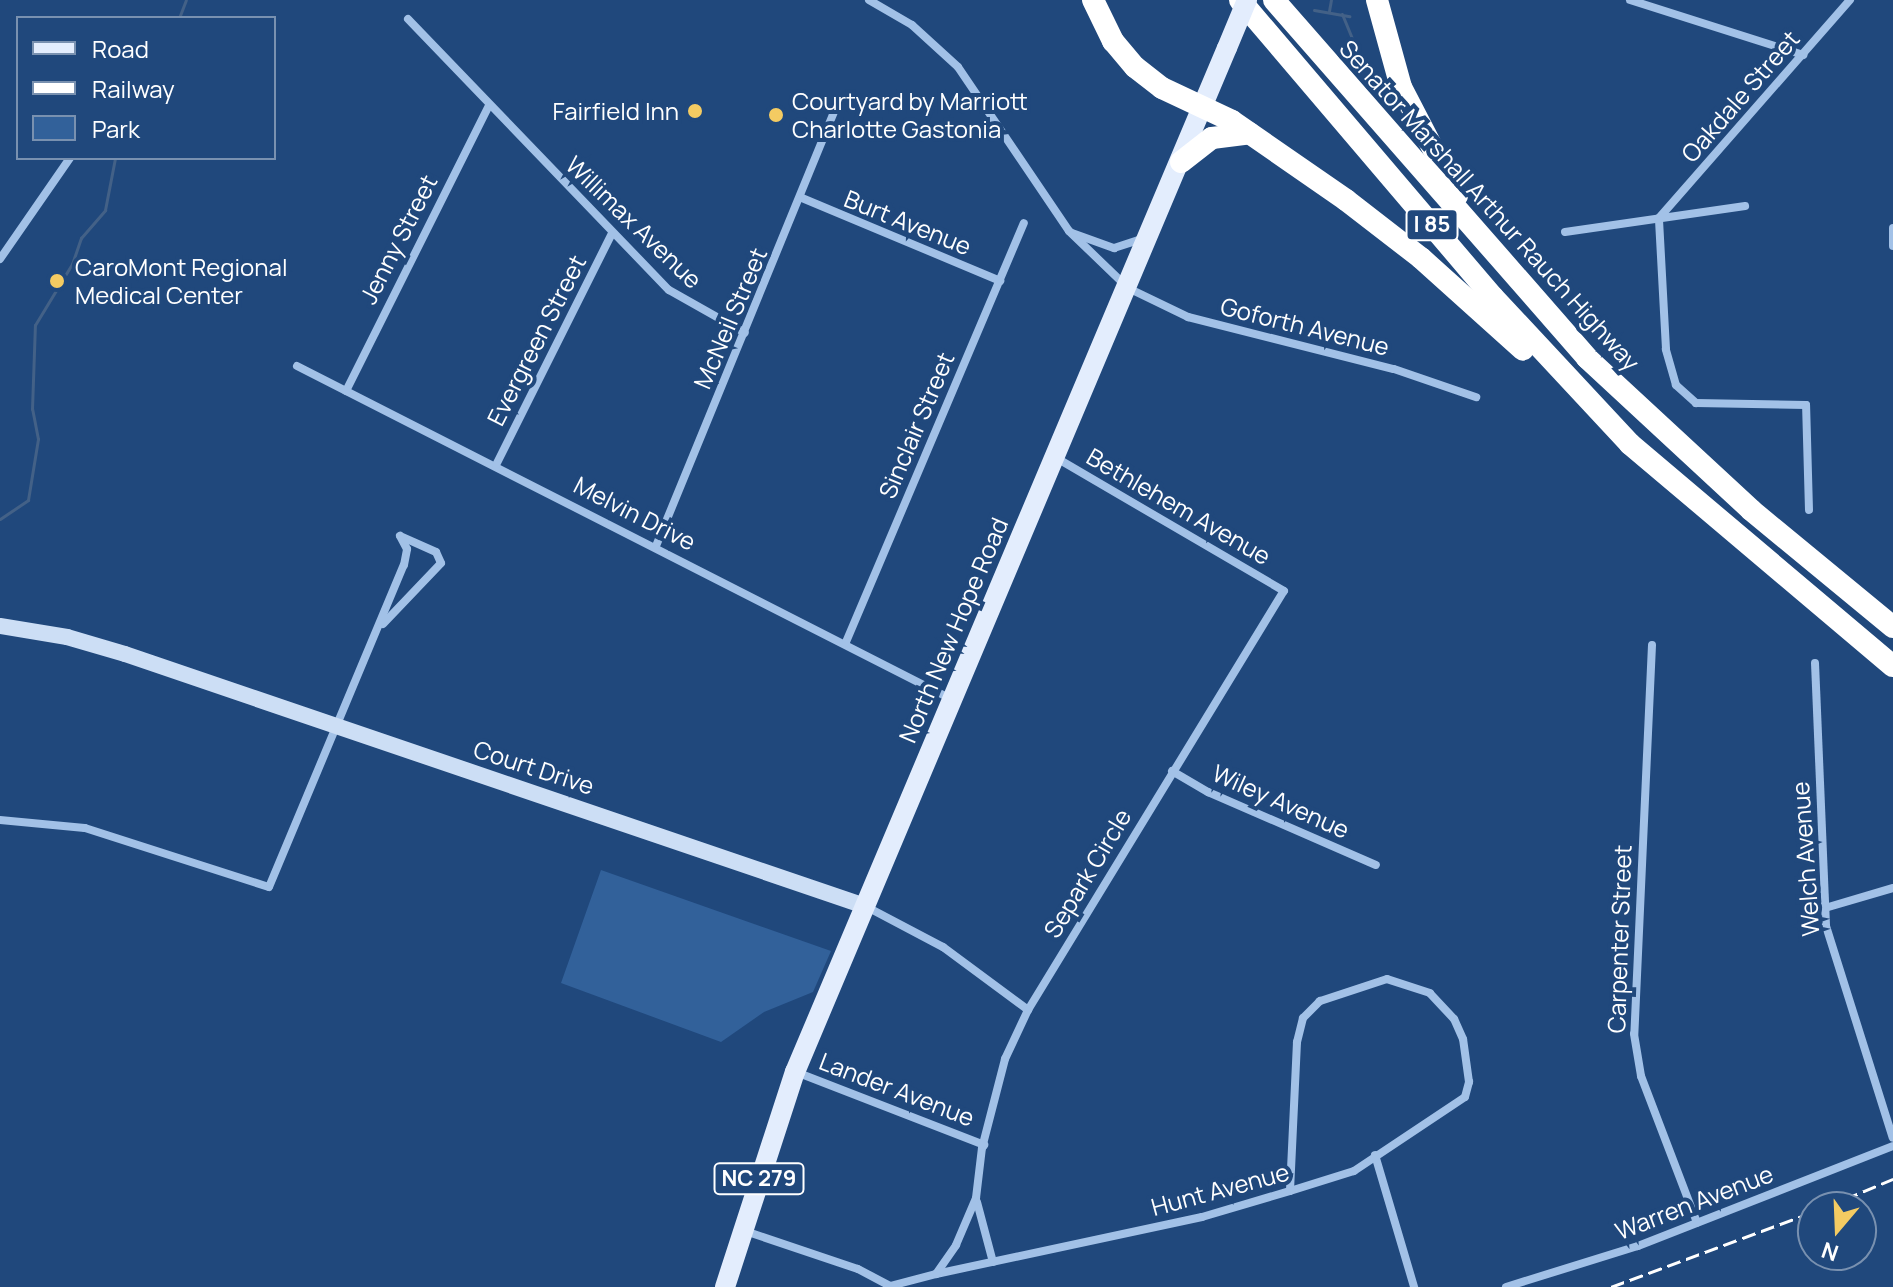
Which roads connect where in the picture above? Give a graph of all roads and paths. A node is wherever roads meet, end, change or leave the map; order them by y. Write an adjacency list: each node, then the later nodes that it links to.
1 (869, 0): 22 (street, Goforth Avenue)
2 (1093, 0): 13 (highway)
3 (1240, 0): 35 (highway, I 85)
4 (1247, 0): 13 (main road, North New Hope Road / NC 279, bridge)
5 (1274, 0): 26 (highway, Senator Marshall Arthur Rauch Highway / I 85)
6 (1377, 0): 26 (highway)
7 (1630, 0): 10 (street)
8 (1850, 0): 10 (street, Oakdale Street)
9 (408, 19): 12 (street, Willimax Avenue)
10 (1803, 55): 19 (street, Oakdale Street)
11 (838, 103): 17 (street, McNeil Street)
12 (489, 106): 24 (street, Willimax Avenue); 33 (street, Jenny Street)
13 (1202, 107): 14 (highway); 16 (main road, North New Hope Road / NC 279)
14 (1250, 133): 16 (highway); 35 (highway)
15 (69, 160): 28 (street)
16 (1181, 162): 25 (main road, North New Hope Road / NC 279)
17 (802, 198): 29 (street, Burt Avenue); 31 (street, McNeil Street)
18 (1745, 206): 19 (street)
19 (1659, 218): 23 (street); 38 (street)
20 (1024, 223): 29 (street, Sinclair Street)
21 (1893, 228): 27 (street)
22 (1069, 231): 25 (street); 30 (street, Goforth Avenue)
23 (1565, 232)
24 (612, 233): 31 (street, Willimax Avenue); 37 (street, Evergreen Street)
25 (1149, 238): 30 (main road, North New Hope Road / NC 279)
26 (1482, 242): 42 (highway, Senator Marshall Arthur Rauch Highway / I 85)
27 (1893, 246)
28 (0, 259)
29 (1000, 281): 44 (street, Sinclair Street)
30 (1128, 288): 34 (street, Goforth Avenue); 36 (main road, North New Hope Road / NC 279)
31 (745, 333): 39 (street, McNeil Street)
32 (297, 366): 33 (street, Melvin Drive)
33 (346, 391): 37 (street, Melvin Drive)
34 (1476, 397)
35 (1630, 444): 47 (highway, I 85)
36 (1055, 456): 40 (street, Bethlehem Avenue); 48 (main road, North New Hope Road / NC 279)
37 (496, 465): 39 (street, Melvin Drive)
38 (1809, 510)
39 (656, 546): 44 (street, Melvin Drive)
40 (1284, 591): 50 (street, Separk Circle)
41 (0, 626): 49 (street, Court Drive)
42 (1893, 627)
43 (375, 634): 43 (street); 49 (street)
44 (846, 642): 48 (street, Melvin Drive)
45 (1652, 645): 64 (street, Carpenter Street)
46 (1815, 663): 55 (street, Welch Avenue)
47 (1893, 666)
48 (952, 700): 54 (main road, North New Hope Road / NC 279)
49 (334, 726): 51 (street); 54 (street, Court Drive)
50 (1172, 771): 52 (street, Wiley Avenue); 56 (street, Separk Circle)
51 (0, 820)
52 (1376, 865)
53 (1893, 888): 55 (street)
54 (865, 906): 56 (street, Court Drive); 57 (main road, North New Hope Road / NC 279)
55 (1825, 908): 58 (street, Welch Avenue)
56 (1028, 1010): 59 (street, Separk Circle)
57 (795, 1072): 59 (street, Lander Avenue); 65 (main road, North New Hope Road / NC 279)
58 (1893, 1138)
59 (984, 1145): 63 (street, Separk Circle)
60 (1893, 1146): 64 (street, Warren Avenue)
61 (1375, 1155): 62 (street, Hunt Avenue); 62 (street, Hunt Avenue); 70 (street)
62 (1290, 1191): 66 (street, Hunt Avenue)
63 (976, 1198): 66 (street, Separk Circle); 67 (street, Separk Circle)
64 (1697, 1223): 71 (street, Warren Avenue)
65 (743, 1230): 68 (main road, North New Hope Road / NC 279); 69 (street)
66 (993, 1262): 67 (street, Hunt Avenue)
67 (936, 1274): 69 (street)
68 (725, 1287)
69 (890, 1287)
70 (1414, 1287)
71 (1506, 1287)

